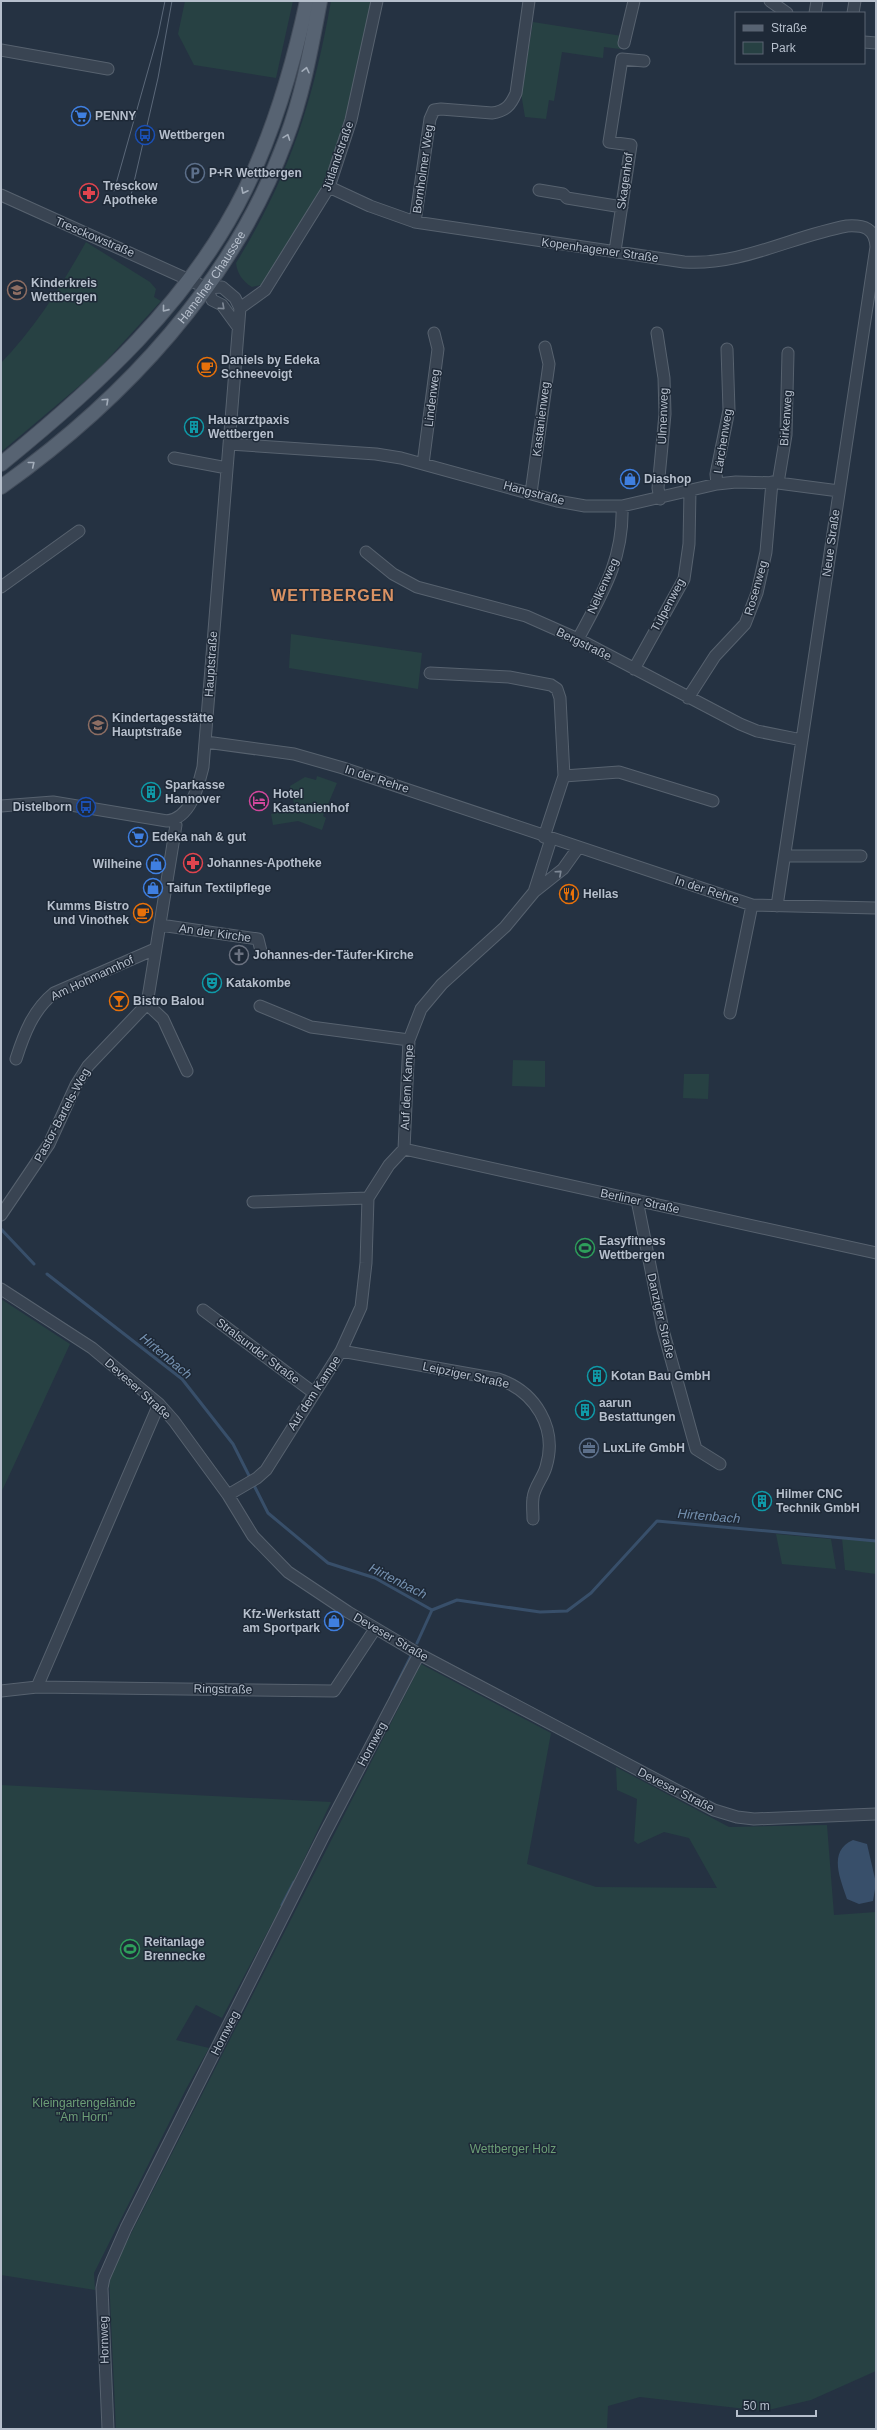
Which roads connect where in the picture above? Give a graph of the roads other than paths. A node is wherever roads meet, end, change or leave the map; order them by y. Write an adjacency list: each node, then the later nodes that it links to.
1 (307, 1): 25 (main road, Hamelner Chaussee, one-way to 25)
2 (320, 1): 26 (main road, Hamelner Chaussee, one-way to 2)
3 (377, 1): 18 (street, Jütlandstraße)
4 (529, 1): 22 (street, Bornholmer Weg)
5 (634, 1): 13 (street)
6 (770, 1): 9 (street)
7 (817, 1): 10 (street)
8 (855, 1): 11 (street)
9 (786, 12)
10 (815, 12)
11 (853, 12)
12 (865, 42): 14 (street)
13 (624, 43)
14 (876, 43)
15 (1, 50): 17 (street)
16 (644, 62): 21 (street, Skagenhof)
17 (108, 69)
18 (329, 187): 22 (street, Kopenhagener Straße); 27 (street, Jütlandstraße)
19 (539, 190): 21 (street)
20 (3, 200): 25 (street, Tresckowstraße)
21 (622, 207): 24 (street, Skagenhof)
22 (415, 222): 24 (street, Kopenhagener Straße)
23 (872, 232): 24 (street, Kopenhagener Straße); 43 (street, Neue Straße)
24 (615, 251)
25 (190, 279): 26 (street); 36 (main road, Hamelner Chaussee, one-way to 36)
26 (207, 288): 27 (street); 28 (street, one-way to 28); 41 (main road, Hamelner Chaussee, one-way to 26)
27 (240, 308): 28 (street, Hauptstraße)
28 (238, 327): 34 (street, Hauptstraße)
29 (434, 333): 37 (street, Lindenweg)
30 (657, 334): 45 (street, Ulmenweg)
31 (545, 347): 44 (street, Kastanienweg)
32 (726, 350): 40 (street, Lärchenweg)
33 (788, 353): 39 (street, Birkenweg)
34 (230, 444): 37 (street, Hangstraße); 38 (street, Hauptstraße)
35 (174, 458): 38 (street)
36 (1, 464)
37 (423, 464): 44 (street, Hangstraße)
38 (227, 468): 55 (street, Hauptstraße)
39 (775, 482): 40 (street, Hangstraße); 43 (street, Hangstraße); 53 (street, Rosenweg)
40 (717, 484): 42 (street, Hangstraße)
41 (1, 487)
42 (690, 490): 45 (street, Hangstraße); 51 (street, Tulpenweg)
43 (839, 491): 54 (street, Neue Straße)
44 (531, 493): 46 (street, Hangstraße)
45 (660, 499): 46 (street, Hangstraße)
46 (622, 506): 50 (street, Nelkenweg)
47 (79, 531): 49 (street)
48 (366, 552): 50 (street, Bergstraße)
49 (1, 587)
50 (578, 639): 51 (street, Bergstraße)
51 (634, 669): 53 (street, Bergstraße)
52 (430, 672): 56 (street)
53 (688, 698): 54 (street, Bergstraße)
54 (802, 740): 62 (street, Neue Straße)
55 (206, 742): 59 (street, Hauptstraße); 60 (street, In der Rehre)
56 (564, 776): 57 (street); 60 (street)
57 (713, 801)
58 (1, 806): 59 (street)
59 (174, 820): 68 (street)
60 (547, 838): 61 (street, In der Rehre); 64 (street, Auf dem Kampe)
61 (578, 848): 64 (street, Auf dem Kampe, one-way to 61); 65 (street, In der Rehre)
62 (785, 856): 63 (street); 66 (street, Neue Straße)
63 (861, 856)
64 (534, 892): 74 (street, Auf dem Kampe)
65 (752, 905): 66 (street, In der Rehre); 73 (street)
66 (777, 906): 67 (street, In der Rehre)
67 (876, 908)
68 (160, 925): 69 (street); 70 (street, An der Kirche)
69 (155, 949): 71 (street); 75 (street, Am Hohmannhof)
70 (261, 951)
71 (147, 1004): 76 (street); 81 (street, Pastor-Bartels-Weg)
72 (260, 1006): 74 (street)
73 (730, 1013)
74 (409, 1040): 77 (street, Auf dem Kampe)
75 (16, 1059)
76 (187, 1071)
77 (404, 1149): 78 (street); 79 (street, Berliner Straße)
78 (368, 1198): 80 (street); 85 (street, Auf dem Kampe)
79 (636, 1200): 82 (street, Berliner Straße); 88 (street, Danziger Straße)
80 (253, 1202)
81 (1, 1215)
82 (876, 1253)
83 (1, 1290): 87 (street, Deveser Straße)
84 (203, 1310): 86 (street, Stralsunder Straße)
85 (341, 1351): 86 (street, Auf dem Kampe); 90 (street, Leipziger Straße)
86 (314, 1393): 89 (street, Auf dem Kampe)
87 (159, 1404): 89 (street, Deveser Straße); 93 (street)
88 (720, 1464)
89 (228, 1495): 91 (street, Deveser Straße)
90 (533, 1519)
91 (375, 1629): 92 (street, Deveser Straße); 93 (street, Ringstraße)
92 (419, 1654): 95 (street, Deveser Straße); 96 (street, Hornweg)
93 (37, 1687): 94 (street, Ringstraße)
94 (1, 1691)
95 (876, 1814)
96 (108, 2429)

